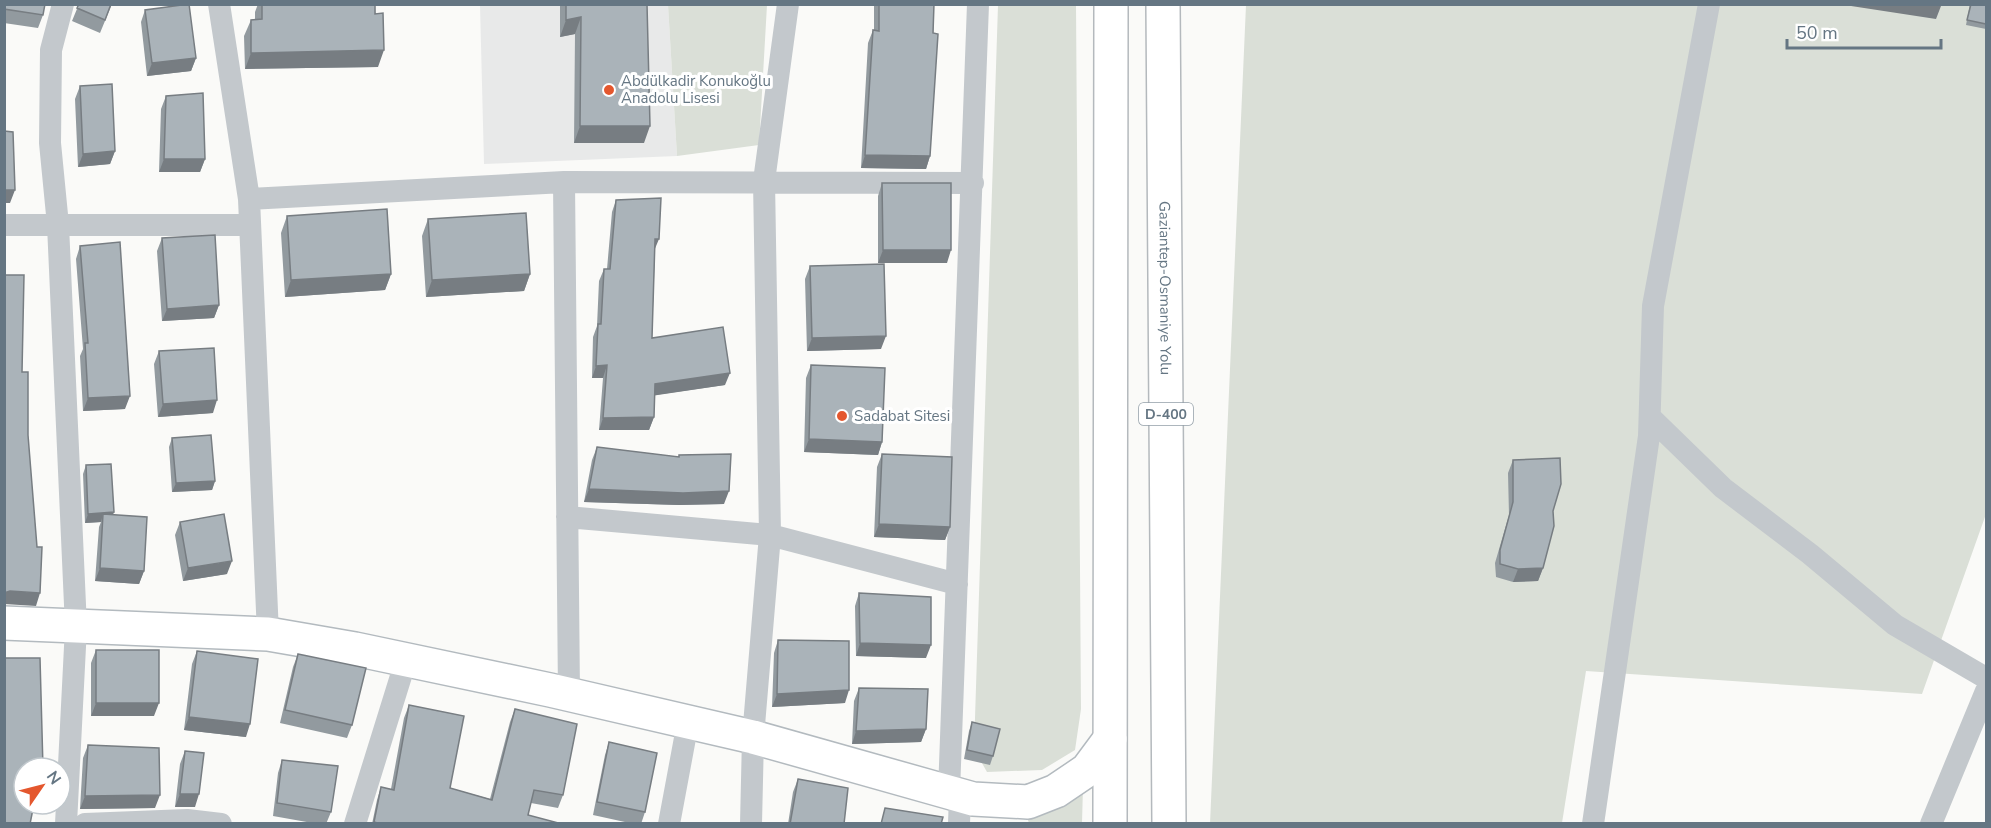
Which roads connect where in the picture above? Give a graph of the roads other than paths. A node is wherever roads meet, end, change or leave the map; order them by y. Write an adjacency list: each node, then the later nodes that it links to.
1 (63, 4): 13 (street)
2 (219, 4): 11 (street)
3 (788, 4): 8 (street)
4 (978, 4): 10 (street)
5 (1111, 4): 28 (main road)
6 (1163, 4): 38 (main road, Gaziantep-Osmaniye Yolu / D-400)
7 (1709, 4): 15 (street)
8 (764, 181): 9 (street); 10 (street); 17 (street)
9 (564, 182): 11 (street); 16 (street)
10 (973, 183): 18 (street)
11 (249, 199): 14 (street)
12 (4, 225): 13 (street)
13 (58, 225): 14 (street); 20 (street)
14 (249, 225): 21 (street)
15 (1650, 417): 23 (street); 39 (street)
16 (567, 517): 17 (street); 25 (street)
17 (770, 535): 18 (street); 27 (street)
18 (957, 584): 29 (street)
19 (4, 623): 20 (main road)
20 (76, 627): 21 (main road); 31 (street)
21 (268, 634): 22 (main road)
22 (406, 660): 25 (main road); 34 (street)
23 (1986, 678)
24 (1986, 691): 40 (street)
25 (569, 694): 26 (main road)
26 (688, 722): 27 (main road); 35 (street)
27 (753, 737): 29 (main road); 36 (street)
28 (1110, 739): 30 (main road); 37 (main road)
29 (956, 804): 30 (main road)
30 (1004, 812)
31 (66, 824)
32 (85, 824): 33 (street)
33 (221, 824)
34 (356, 824)
35 (669, 824)
36 (751, 824)
37 (1110, 824)
38 (1169, 824)
39 (1593, 824)
40 (1931, 824)

